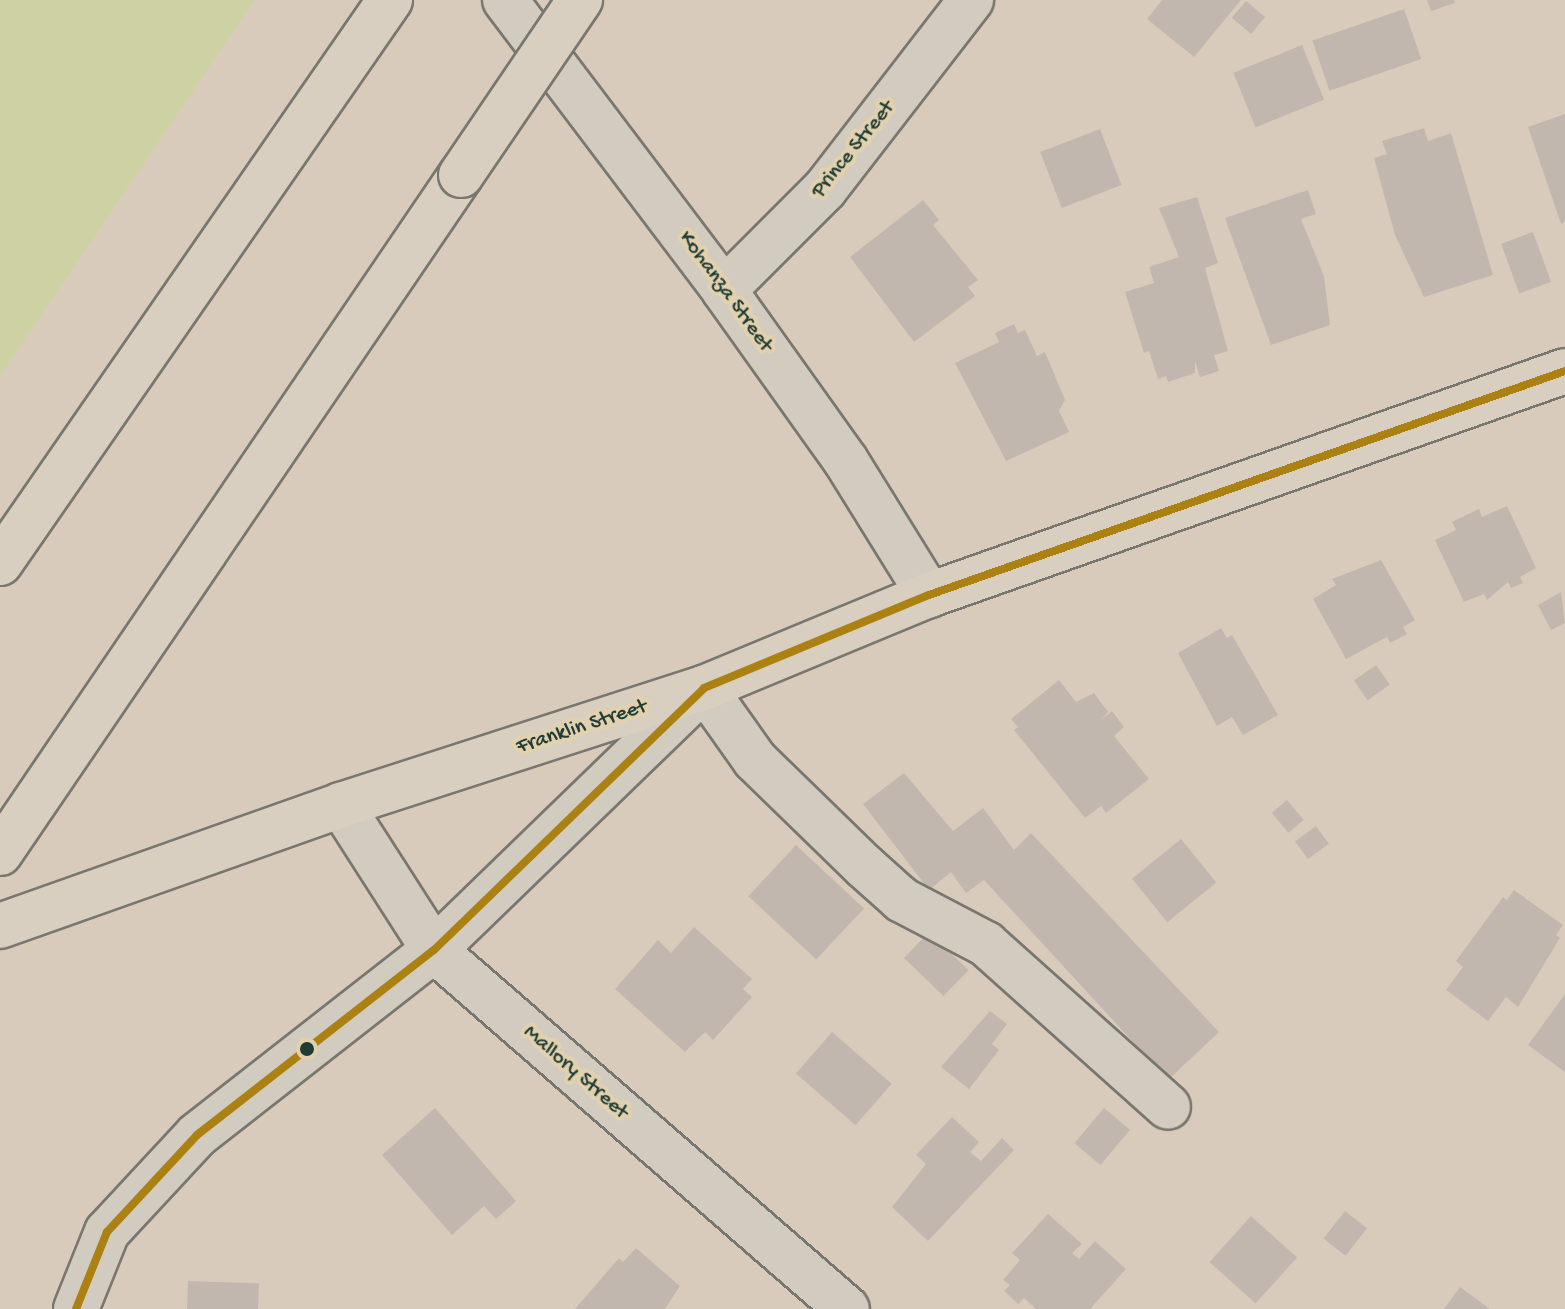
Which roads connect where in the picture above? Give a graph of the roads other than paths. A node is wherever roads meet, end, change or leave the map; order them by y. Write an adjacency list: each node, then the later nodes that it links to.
1 (390, 0): 7 (main road)
2 (505, 0): 5 (street, Kohanza Street)
3 (580, 0): 11 (main road, bridge)
4 (971, 0): 5 (street, Prince Street)
5 (724, 290): 8 (street, Kohanza Street)
6 (1565, 371): 8 (main road, Franklin Street)
7 (0, 563)
8 (929, 595): 9 (main road, Franklin Street)
9 (704, 688): 10 (main road, Franklin Street); 13 (street); 14 (street)
10 (341, 805): 12 (main road, Franklin Street); 13 (street, Mallory Street)
11 (4, 848)
12 (0, 926)
13 (434, 950): 15 (street); 16 (street, Mallory Street)
14 (1168, 1107)
15 (76, 1309)
16 (847, 1309)

